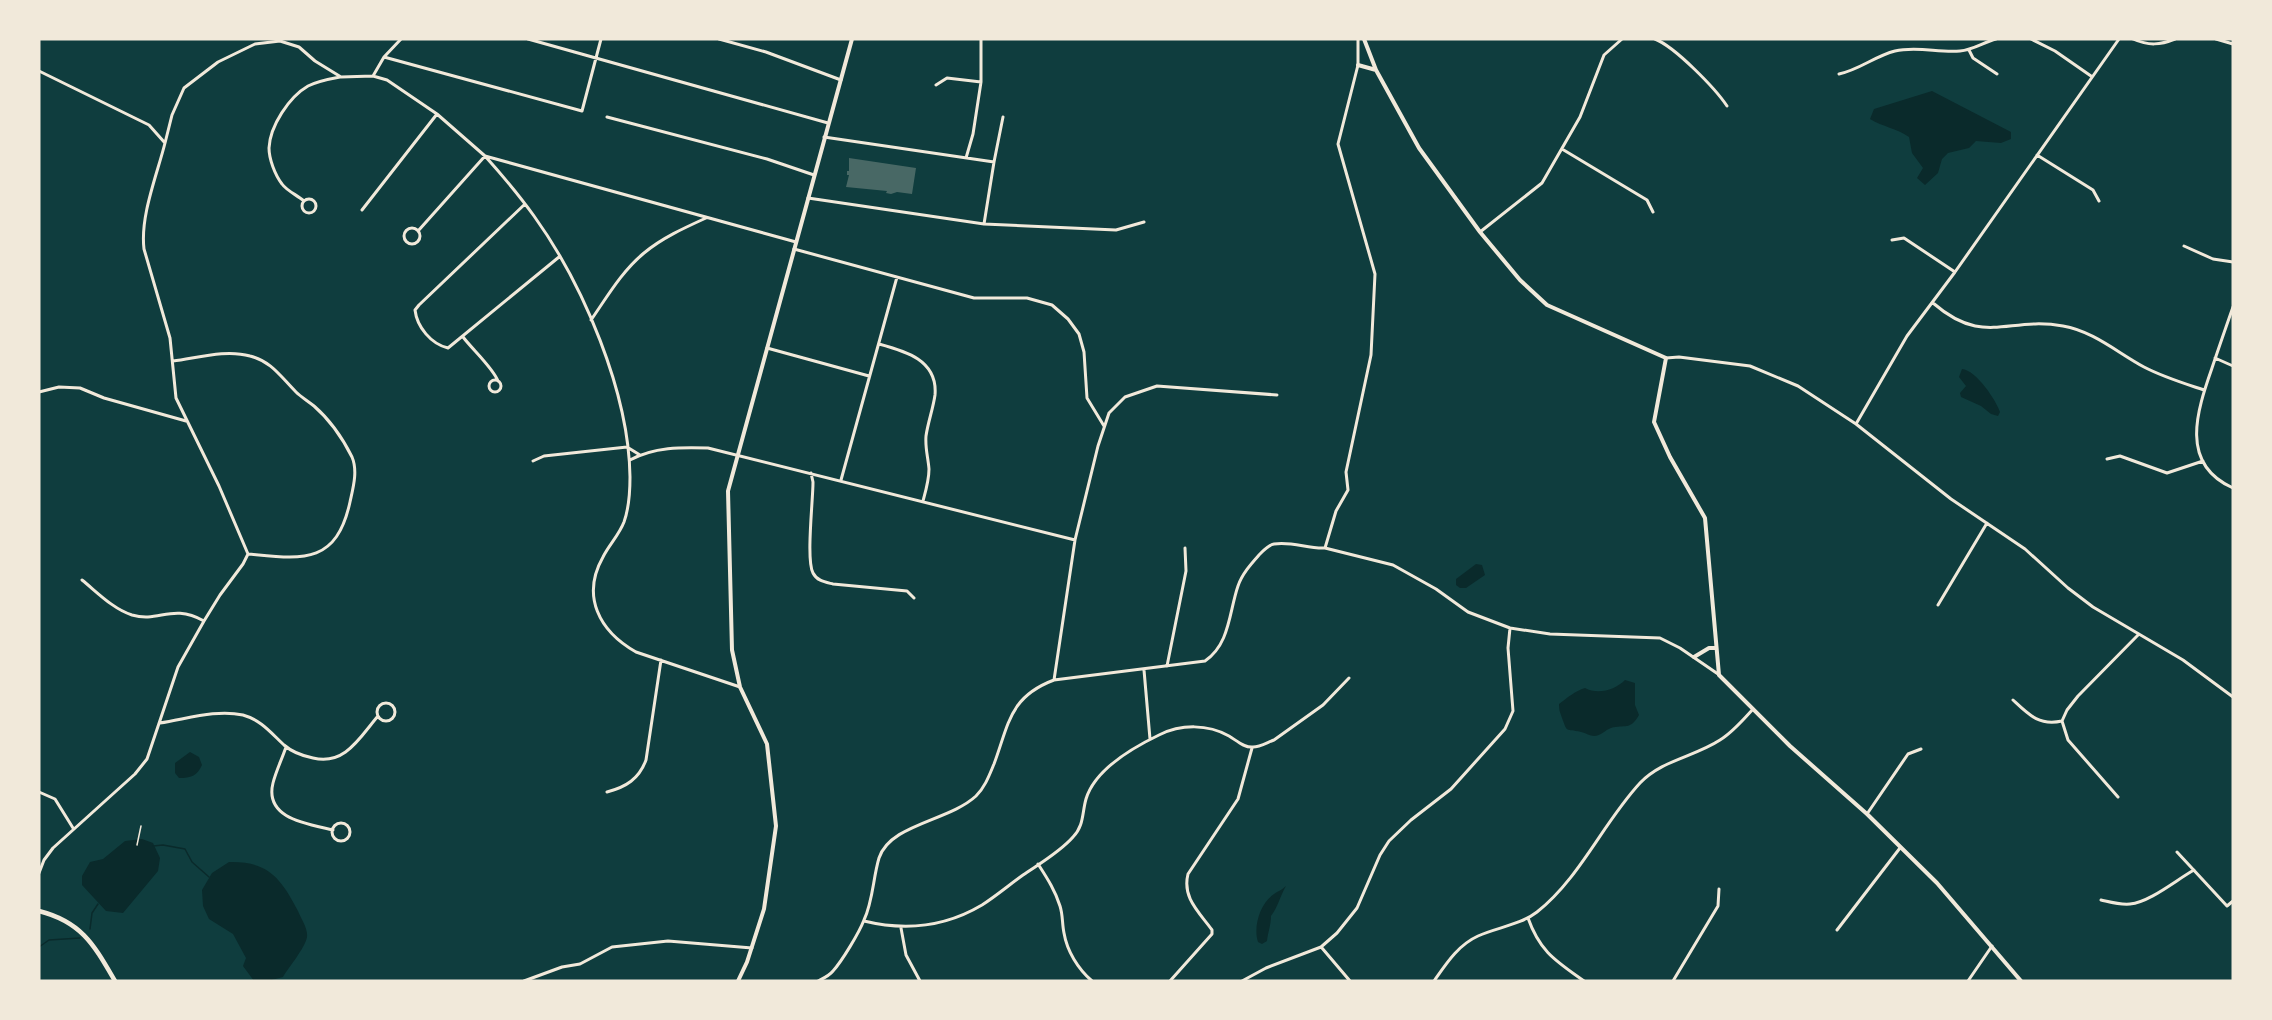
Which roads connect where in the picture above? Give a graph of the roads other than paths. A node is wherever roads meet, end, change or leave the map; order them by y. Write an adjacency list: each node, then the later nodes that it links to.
1 (401, 39): 19 (street)
2 (528, 39): 20 (street)
3 (601, 39): 20 (street)
4 (719, 39): 29 (street)
5 (852, 39): 29 (main road)
6 (981, 39): 30 (street)
7 (1358, 39): 21 (street)
8 (1364, 39): 22 (main road)
9 (1622, 39): 39 (street)
10 (1655, 39): 32 (street)
11 (1996, 39): 18 (street)
12 (2031, 39): 27 (street)
13 (2119, 39): 27 (street)
14 (2133, 39): 15 (street)
15 (2175, 39)
16 (2216, 39): 17 (street)
17 (2233, 44)
18 (1969, 50): 24 (street); 25 (street)
19 (384, 57): 20 (street); 26 (street)
20 (596, 58): 36 (street)
21 (1358, 65): 22 (main road); 96 (street)
22 (1376, 70): 55 (main road)
23 (39, 71): 38 (street)
24 (1839, 74)
25 (1996, 74)
26 (373, 76): 28 (street); 33 (street)
27 (2091, 76): 40 (street)
28 (341, 77): 38 (street); 46 (street)
29 (841, 80): 36 (main road)
30 (981, 82): 31 (street); 42 (street)
31 (936, 85)
32 (1728, 106)
33 (436, 114): 41 (street); 49 (street)
34 (607, 117): 44 (street)
35 (1003, 117): 43 (street)
36 (828, 123): 37 (main road)
37 (824, 137): 42 (street); 44 (main road)
38 (165, 143): 72 (street)
39 (1562, 149): 50 (street); 55 (street)
40 (2037, 155): 47 (street); 62 (street)
41 (485, 156): 48 (street); 51 (street); 54 (street)
42 (966, 158): 43 (street)
43 (994, 162): 53 (street)
44 (814, 175): 45 (main road)
45 (808, 198): 53 (street); 57 (main road)
46 (304, 201): 46 (street)
47 (2099, 201)
48 (525, 204): 60 (street); 67 (street)
49 (362, 210)
50 (1653, 212)
51 (708, 218): 57 (street); 66 (street)
52 (1144, 222): 53 (street)
53 (984, 224)
54 (418, 231): 54 (street)
55 (1480, 232): 70 (main road)
56 (1892, 240): 62 (street)
57 (796, 242): 59 (main road)
58 (2184, 246): 61 (street)
59 (794, 249): 63 (street); 69 (main road)
60 (560, 257): 66 (street); 67 (street)
61 (2233, 262)
62 (1955, 272): 64 (street)
63 (897, 277): 68 (street); 81 (street)
64 (1933, 303): 76 (street); 80 (street)
65 (2233, 307): 71 (street)
66 (591, 320): 82 (street)
67 (463, 337): 75 (street)
68 (879, 344): 74 (street); 92 (street)
69 (767, 348): 74 (street); 83 (main road)
70 (1666, 358): 80 (street); 104 (main road)
71 (2215, 358): 73 (street); 76 (street)
72 (173, 361): 79 (street); 97 (street)
73 (2233, 366)
74 (869, 376): 90 (street)
75 (498, 381): 75 (street)
76 (2204, 390): 88 (street)
77 (39, 392): 79 (street)
78 (1277, 395): 81 (street)
79 (186, 421): 97 (street)
80 (1856, 424): 93 (street)
81 (1104, 426): 94 (street)
82 (627, 447): 84 (street); 86 (street); 87 (street)
83 (737, 454): 84 (street); 89 (street); 112 (main road)
84 (640, 455): 86 (street)
85 (2107, 459): 88 (street)
86 (630, 460): 106 (street)
87 (533, 461)
88 (2203, 461): 91 (street)
89 (811, 473): 90 (street); 99 (street)
90 (841, 480): 92 (street)
91 (2233, 488)
92 (923, 501): 94 (street)
93 (1987, 523): 100 (street); 103 (street)
94 (1075, 540): 111 (street)
95 (1185, 548): 107 (street)
96 (1325, 548): 102 (street); 107 (street)
97 (248, 554): 101 (street)
98 (82, 580): 101 (street)
99 (914, 597)
100 (1938, 605)
101 (204, 621): 118 (street)
102 (1510, 628): 105 (street); 143 (street)
103 (2139, 634): 113 (street); 117 (street)
104 (1716, 648): 105 (main road); 109 (main road)
105 (1694, 657): 109 (street)
106 (661, 660): 112 (street); 124 (street)
107 (1167, 666): 108 (street)
108 (1144, 670): 111 (street); 119 (street)
109 (1719, 675): 115 (main road)
110 (1349, 678): 121 (street)
111 (1054, 680): 139 (street)
112 (740, 687): 144 (main road)
113 (2233, 697)
114 (2013, 700): 117 (street)
115 (1753, 709): 126 (main road); 138 (street)
116 (378, 716): 116 (street); 120 (street)
117 (2062, 720): 125 (street)
118 (160, 723): 120 (street); 127 (street)
119 (1150, 739): 121 (street); 131 (street)
120 (286, 747): 128 (street)
121 (1252, 748): 152 (street)
122 (1921, 748): 126 (street)
123 (39, 792): 127 (street)
124 (607, 792)
125 (2118, 797)
126 (1867, 814): 129 (main road)
127 (73, 828): 133 (street)
128 (333, 830): 128 (street)
129 (1900, 848): 141 (street); 142 (main road)
130 (2177, 852): 132 (street)
131 (1038, 864): 140 (street); 151 (street)
132 (2194, 870): 135 (street); 136 (street)
133 (39, 873)
134 (1719, 889): 157 (street)
135 (2101, 900)
136 (2233, 901)
137 (39, 911): 146 (main road)
138 (1528, 918): 155 (street); 156 (street)
139 (864, 921): 140 (street); 145 (street)
140 (901, 928): 150 (street)
141 (1837, 930)
142 (1992, 946): 158 (street); 159 (main road)
143 (1322, 947): 153 (street); 154 (street)
144 (752, 948): 147 (street); 148 (main road)
145 (828, 979): 149 (street)
146 (116, 981)
147 (524, 981)
148 (738, 981)
149 (818, 981)
150 (920, 981)
151 (1092, 981)
152 (1170, 981)
153 (1242, 981)
154 (1350, 981)
155 (1434, 981)
156 (1584, 981)
157 (1673, 981)
158 (1968, 981)
159 (2021, 981)

